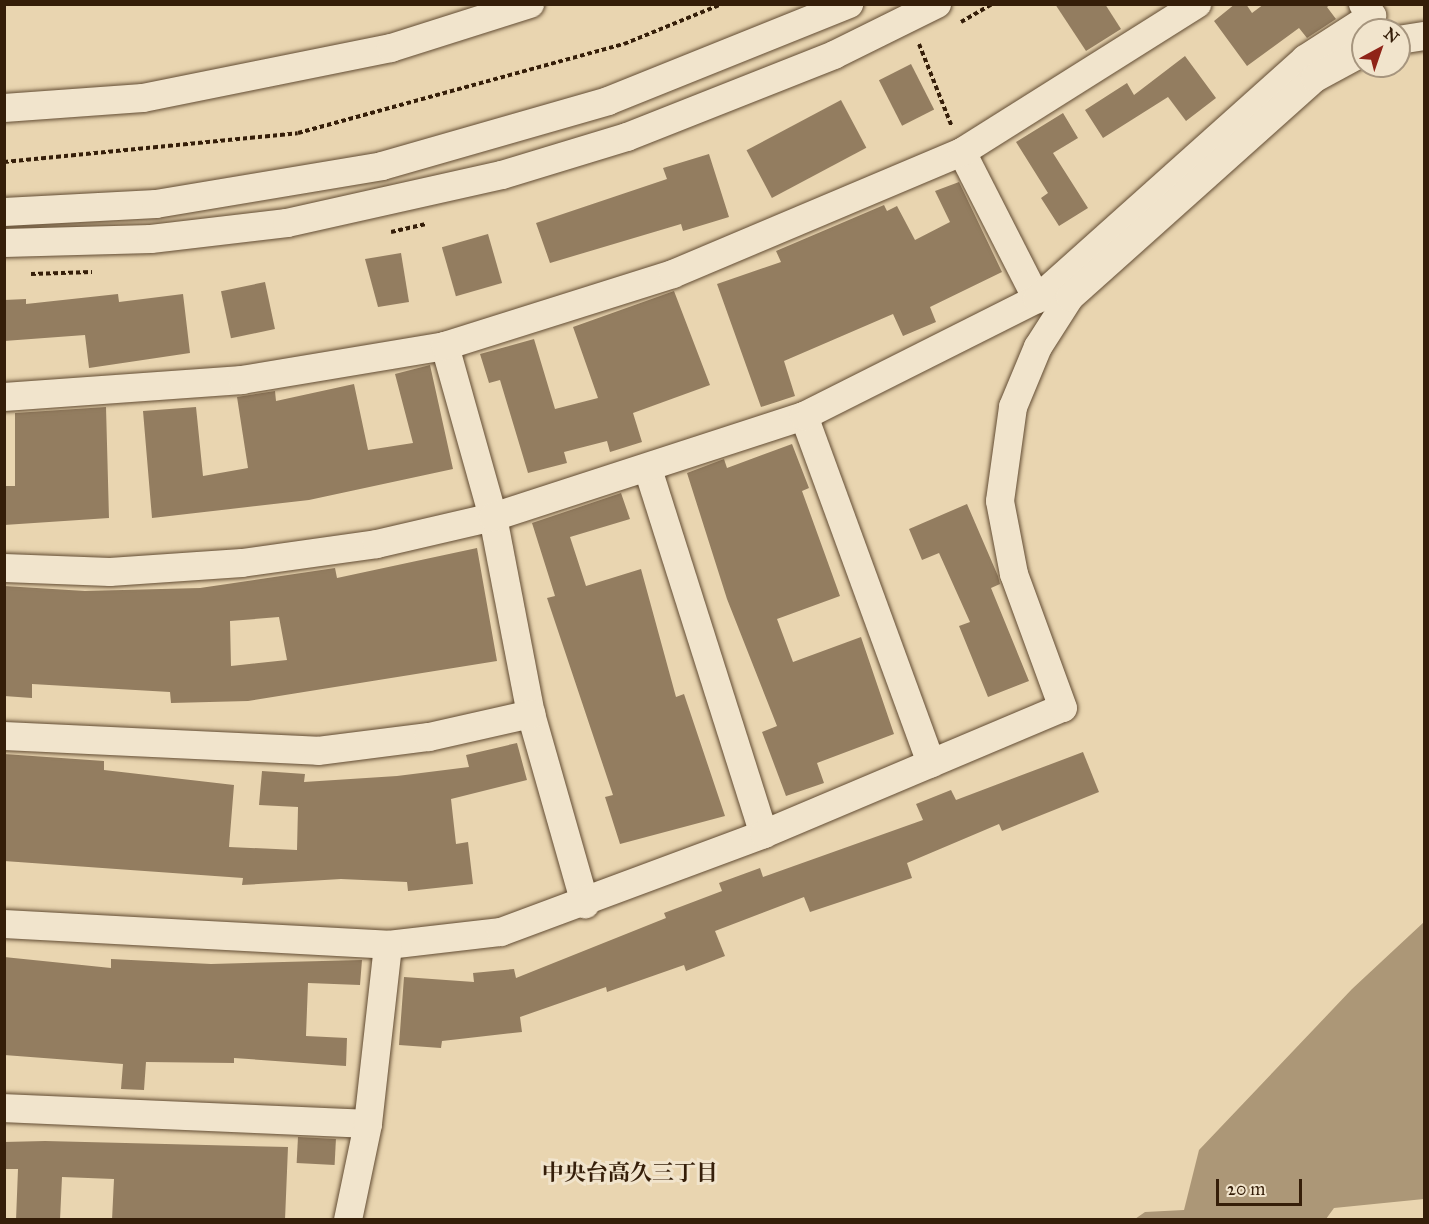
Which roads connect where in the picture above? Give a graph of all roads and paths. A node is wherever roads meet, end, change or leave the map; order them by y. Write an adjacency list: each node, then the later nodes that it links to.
1 (722, 4): 11 (path)
2 (849, 4): 12 (street)
3 (937, 4): 13 (street)
4 (1197, 4): 10 (street)
5 (1363, 4): 14 (street)
6 (523, 5): 9 (street)
7 (919, 44): 10 (path)
8 (1351, 58): 23 (street)
9 (4, 108)
10 (962, 152): 14 (street); 15 (street)
11 (4, 162)
12 (4, 212)
13 (4, 243)
14 (1037, 299): 17 (street)
15 (445, 346): 16 (street); 19 (street)
16 (4, 397)
17 (804, 416): 18 (street); 23 (street)
18 (648, 469): 19 (street); 24 (street)
19 (493, 517): 20 (street); 21 (street)
20 (4, 568)
21 (531, 714): 22 (street); 25 (street)
22 (4, 736)
23 (932, 763): 24 (street)
24 (764, 834): 25 (street)
25 (585, 904): 27 (street)
26 (4, 924): 27 (street)
27 (388, 945): 29 (street)
28 (4, 1108): 29 (street)
29 (368, 1124): 30 (street)
30 (348, 1220)

